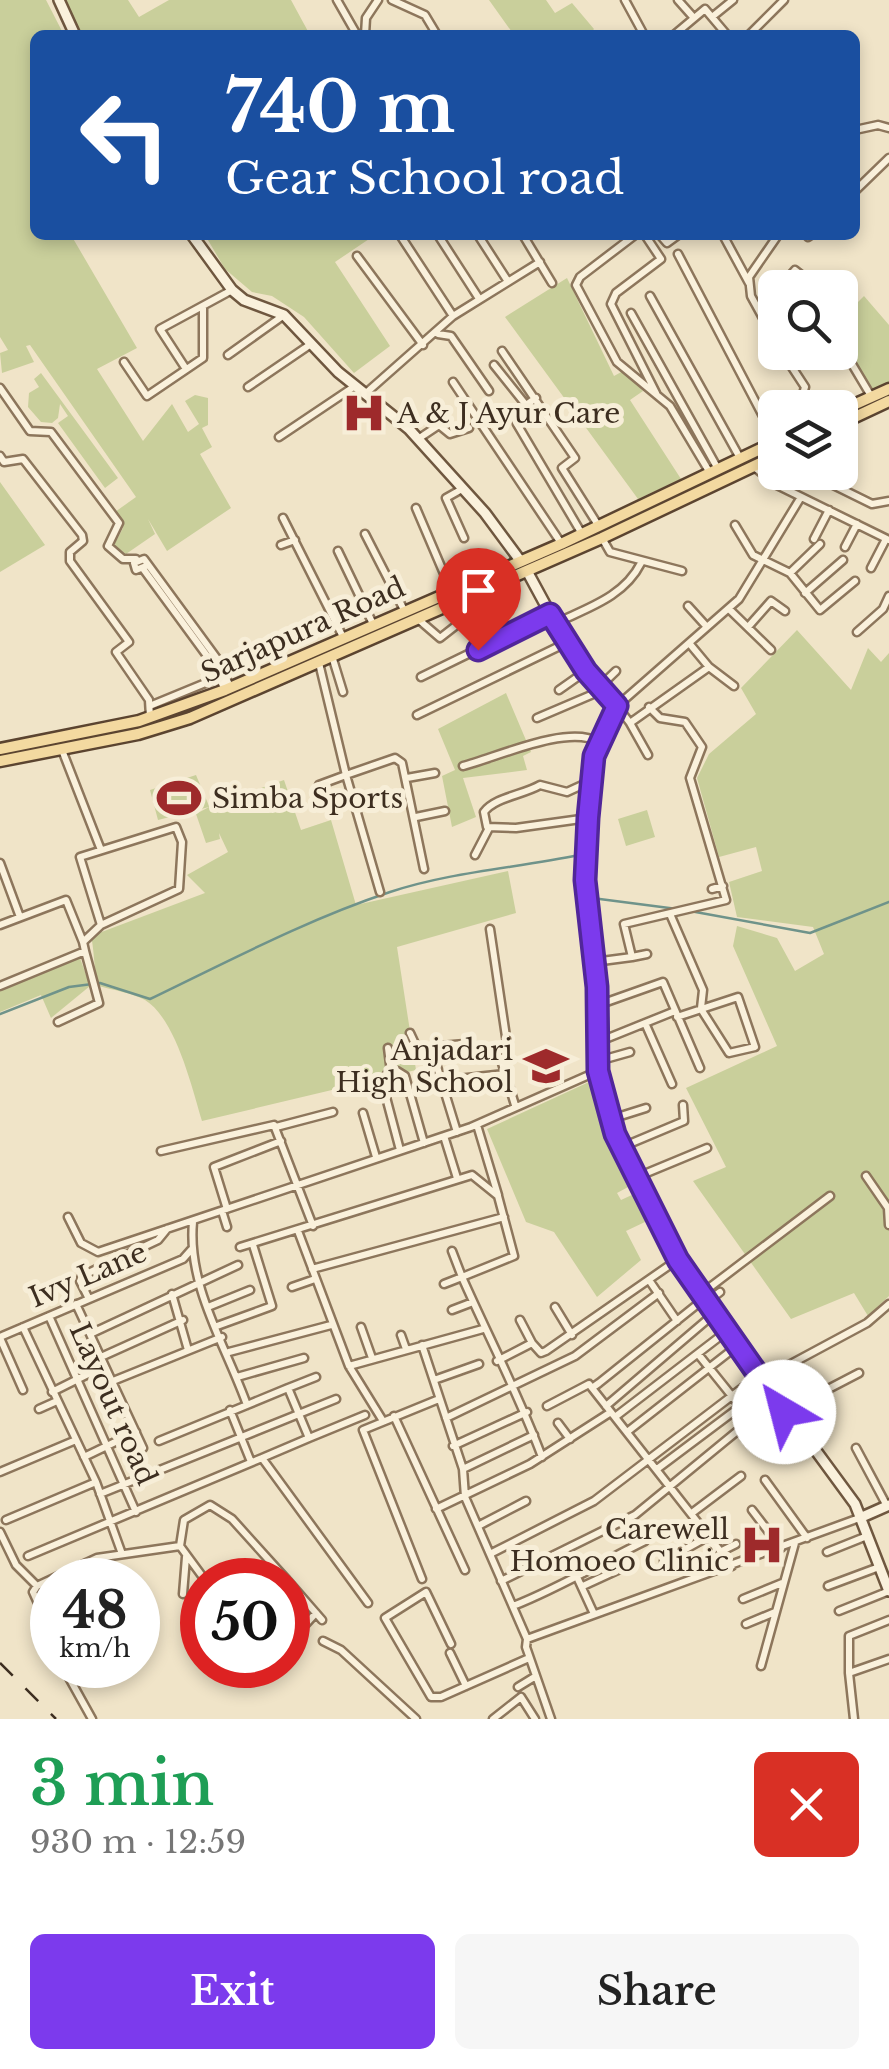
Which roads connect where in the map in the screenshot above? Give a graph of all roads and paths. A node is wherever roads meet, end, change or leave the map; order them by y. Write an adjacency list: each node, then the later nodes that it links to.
1 (59, 0): 11 (main road)
2 (336, 0): 12 (street)
3 (378, 0): 13 (street)
4 (392, 0): 14 (street)
5 (625, 0): 15 (street)
6 (678, 0): 10 (street)
7 (733, 0): 9 (street)
8 (784, 0): 18 (street)
9 (712, 17): 10 (street); 17 (street)
10 (694, 18): 16 (street)
11 (73, 30)
12 (357, 30)
13 (362, 30)
14 (434, 30)
15 (641, 30)
16 (680, 30)
17 (723, 30)
18 (754, 30)
19 (860, 128): 20 (street)
20 (889, 128)
21 (889, 158): 22 (street)
22 (860, 186)
23 (196, 240): 38 (main road)
24 (403, 240): 45 (street)
25 (441, 240): 40 (street)
26 (481, 240): 35 (street)
27 (526, 240): 34 (street)
28 (628, 240): 55 (street)
29 (649, 240): 52 (street)
30 (726, 240): 37 (street)
31 (774, 240): 37 (street)
32 (678, 254): 69 (street)
33 (358, 256): 48 (street)
34 (540, 262): 35 (street); 36 (street)
35 (508, 281): 40 (street)
36 (552, 283)
37 (749, 284): 41 (street)
38 (232, 290): 42 (street); 44 (main road)
39 (650, 296): 77 (street)
40 (478, 298): 45 (street)
41 (758, 303)
42 (203, 307): 54 (street); 54 (street)
43 (631, 313): 80 (street)
44 (284, 315): 47 (main road); 50 (street)
45 (453, 316): 46 (street)
46 (436, 334): 48 (street); 62 (street)
47 (312, 343): 58 (street); 59 (main road)
48 (424, 345): 63 (street)
49 (502, 351): 66 (street)
50 (228, 355)
51 (124, 362): 54 (street)
52 (642, 362): 55 (street); 64 (street)
53 (494, 365): 66 (street)
54 (186, 370)
55 (626, 370): 64 (street)
56 (856, 370): 65 (street)
57 (453, 382): 97 (street)
58 (248, 386)
59 (356, 386): 63 (main road); 73 (street)
60 (0, 388): 136 (street)
61 (889, 388): 65 (main road)
62 (489, 391)
63 (366, 393): 74 (main road)
64 (657, 394): 80 (street)
65 (871, 396): 68 (main road)
66 (536, 398): 89 (street)
67 (889, 401): 70 (main road)
68 (858, 402)
69 (758, 407)
70 (858, 416)
71 (517, 424): 92 (street)
72 (469, 428): 74 (street)
73 (279, 438)
74 (418, 439): 81 (main road)
75 (758, 449): 77 (main road, Sarjapura Road)
76 (0, 456): 146 (street)
77 (740, 458): 80 (main road, Sarjapura Road)
78 (758, 464): 79 (main road, Sarjapura Road)
79 (754, 466): 83 (street); 94 (main road, Sarjapura Road)
80 (714, 471): 89 (main road, Sarjapura Road)
81 (462, 489): 93 (street); 101 (main road)
82 (844, 490): 84 (street)
83 (800, 497): 86 (street); 104 (street)
84 (889, 501)
85 (416, 508): 111 (street)
86 (829, 510): 88 (street); 108 (street)
87 (283, 518): 96 (street)
88 (857, 524): 95 (street); 99 (street)
89 (598, 526): 92 (main road, Sarjapura Road)
90 (735, 526): 104 (street)
91 (364, 534): 116 (street)
92 (582, 534): 97 (main road, Sarjapura Road)
93 (464, 538)
94 (602, 538): 103 (street); 106 (main road, Sarjapura Road)
95 (887, 539): 105 (street)
96 (295, 540): 98 (street); 126 (street)
97 (561, 544): 101 (main road, Sarjapura Road)
98 (280, 545)
99 (845, 547)
100 (338, 551): 122 (street)
101 (519, 559): 111 (main road, Sarjapura Road)
102 (844, 560): 112 (street)
103 (641, 563): 107 (street); 121 (street)
104 (764, 563): 108 (street); 115 (street)
105 (871, 568)
106 (526, 570): 110 (main road, Sarjapura Road); 121 (main road)
107 (682, 570)
108 (790, 573): 112 (street)
109 (856, 581): 112 (street)
110 (485, 588): 119 (main road, Sarjapura Road); 120 (street)
111 (451, 590): 116 (main road, Sarjapura Road)
112 (805, 593)
113 (889, 596): 125 (street)
114 (688, 606): 123 (street)
115 (729, 608): 123 (street); 124 (street)
116 (404, 610): 122 (main road, Sarjapura Road)
117 (786, 611): 124 (street)
118 (472, 612): 119 (street)
119 (417, 618): 130 (main road, Sarjapura Road)
120 (503, 618)
121 (553, 618): 127 (main road); 137 (street)
122 (373, 624): 126 (main road, Sarjapura Road)
123 (707, 627): 128 (street)
124 (748, 627): 129 (street)
125 (857, 632)
126 (343, 637): 141 (main road, Sarjapura Road)
127 (566, 643): 133 (main road); 135 (street)
128 (689, 643): 132 (street); 144 (street)
129 (772, 650)
130 (332, 655): 131 (main road, Sarjapura Road); 143 (street)
131 (318, 661): 152 (main road, Sarjapura Road); 157 (street)
132 (709, 667): 140 (street); 145 (street)
133 (586, 671): 139 (main road); 142 (street)
134 (616, 671): 139 (street)
135 (504, 674): 138 (street); 147 (street)
136 (222, 676): 141 (street); 146 (street)
137 (422, 677)
138 (510, 686)
139 (600, 686): 144 (main road); 148 (street)
140 (734, 686)
141 (228, 689): 146 (main road, Sarjapura Road)
142 (559, 690)
143 (343, 692)
144 (617, 706): 149 (street); 150 (main road)
145 (649, 707): 149 (street); 169 (street)
146 (151, 711): 151 (main road, Sarjapura Road)
147 (417, 715)
148 (537, 718)
149 (630, 723): 153 (street)
150 (598, 742): 155 (street); 159 (main road)
151 (0, 749)
152 (62, 750): 154 (main road, Sarjapura Road); 165 (street)
153 (648, 756)
154 (0, 761)
155 (462, 766)
156 (435, 774): 158 (street)
157 (346, 775): 158 (street); 160 (street); 171 (street)
158 (407, 778): 162 (street)
159 (591, 781): 163 (main road); 164 (street)
160 (319, 785)
161 (444, 811): 162 (street)
162 (416, 817): 168 (street)
163 (588, 818): 164 (street); 183 (main road)
164 (489, 828): 166 (street)
165 (101, 850): 177 (street); 177 (street)
166 (474, 855)
167 (0, 863): 175 (street)
168 (424, 869)
169 (722, 886): 170 (street); 173 (street)
170 (712, 889)
171 (380, 892)
172 (738, 897): 173 (street)
173 (726, 900): 174 (street)
174 (670, 914): 182 (street); 186 (street)
175 (20, 917): 176 (street); 179 (street)
176 (0, 925)
177 (101, 925): 179 (street)
178 (490, 929): 199 (street)
179 (83, 942): 180 (street)
180 (85, 951): 184 (street); 188 (street)
181 (647, 954): 182 (street)
182 (632, 957): 183 (street)
183 (594, 962): 185 (main road)
184 (0, 986)
185 (598, 1005): 187 (street); 191 (main road)
186 (701, 1009): 186 (street); 187 (street)
187 (676, 1014): 189 (street); 197 (street)
188 (58, 1022)
189 (646, 1024): 191 (street); 201 (street)
190 (410, 1033): 193 (street)
191 (598, 1042): 196 (main road)
192 (466, 1044): 193 (street)
193 (431, 1047): 200 (street)
194 (388, 1048): 198 (street)
195 (630, 1052): 196 (street)
196 (598, 1066): 202 (street); 207 (main road)
197 (700, 1068)
198 (391, 1072): 213 (street); 217 (street)
199 (505, 1074): 200 (street); 202 (street)
200 (440, 1081): 210 (street)
201 (672, 1084)
202 (515, 1105): 208 (street)
203 (683, 1105): 214 (street)
204 (646, 1108): 207 (street)
205 (333, 1112): 209 (street)
206 (363, 1113): 218 (street)
207 (611, 1119): 214 (main road)
208 (478, 1125): 210 (street); 223 (street)
209 (276, 1127): 212 (street); 216 (street)
210 (457, 1132): 211 (street)
211 (444, 1136): 213 (street); 221 (street)
212 (281, 1142): 222 (street); 225 (street)
213 (424, 1143): 217 (street)
214 (622, 1147): 219 (main road)
215 (706, 1148): 219 (street)
216 (162, 1150)
217 (400, 1150): 218 (street)
218 (376, 1157): 222 (street)
219 (637, 1176): 238 (main road)
220 (866, 1176): 231 (street)
221 (458, 1178): 223 (street); 230 (street)
222 (298, 1184): 225 (street); 230 (street)
223 (498, 1196): 227 (street)
224 (830, 1196): 252 (street)
225 (224, 1210): 228 (street); 229 (street)
226 (68, 1216): 232 (street)
227 (504, 1216): 240 (street); 241 (street)
228 (194, 1222): 232 (street); 236 (street)
229 (227, 1226)
230 (313, 1226): 233 (street)
231 (889, 1226)
232 (168, 1228): 251 (street)
233 (298, 1231): 234 (street); 240 (street)
234 (254, 1245): 235 (street); 265 (street)
235 (240, 1247)
236 (190, 1250): 244 (street); 251 (street, Ivy Lane)
237 (452, 1251): 241 (street)
238 (678, 1260): 243 (street); 252 (main road)
239 (238, 1265): 244 (street)
240 (312, 1269): 242 (street)
241 (462, 1277): 245 (street); 253 (street)
242 (316, 1279): 246 (street); 264 (street)
243 (649, 1280): 250 (street); 272 (street)
244 (196, 1281): 249 (street); 256 (street)
245 (444, 1284)
246 (292, 1287)
247 (250, 1290): 256 (street)
248 (720, 1292): 252 (street)
249 (172, 1293): 261 (street); 270 (street)
250 (659, 1294): 263 (street); 296 (street)
251 (89, 1298): 254 (street, Ivy Lane)
252 (704, 1298): 259 (main road); 263 (street)
253 (473, 1302): 258 (street); 268 (street)
254 (76, 1304): 260 (street, Ivy Lane); 270 (street)
255 (889, 1304): 292 (street)
256 (208, 1307): 265 (street)
257 (555, 1307): 272 (street)
258 (452, 1310)
259 (715, 1313): 269 (main road); 312 (street)
260 (49, 1316): 266 (street, Ivy Lane); 293 (street, Layout road)
261 (183, 1320): 279 (street); 285 (street)
262 (520, 1320): 275 (street)
263 (677, 1320): 298 (street)
264 (332, 1325): 280 (street); 287 (street)
265 (217, 1326): 274 (street)
266 (23, 1327): 273 (street, Ivy Lane); 300 (street)
267 (362, 1327): 283 (street)
268 (483, 1329): 276 (street); 284 (street)
269 (727, 1331): 277 (main road); 281 (street)
270 (90, 1334): 285 (street)
271 (401, 1335): 278 (street)
272 (572, 1335): 275 (street)
273 (0, 1337): 299 (street)
274 (222, 1338): 279 (street); 280 (street)
275 (532, 1343): 284 (street)
276 (422, 1346): 278 (street); 294 (street)
277 (737, 1346): 288 (street); 292 (main road)
278 (406, 1349): 283 (street)
279 (188, 1350): 295 (street)
280 (230, 1352): 290 (street)
281 (698, 1354): 288 (street); 312 (street)
282 (304, 1358): 290 (street)
283 (372, 1358): 287 (street)
284 (497, 1361): 296 (street)
285 (103, 1362): 293 (street); 295 (street)
286 (478, 1364): 294 (street)
287 (349, 1366): 319 (street)
288 (709, 1366): 301 (street); 323 (street)
289 (858, 1373): 313 (street)
290 (238, 1377): 306 (street)
291 (316, 1377): 297 (street)
292 (759, 1378): 301 (street); 304 (main road)
293 (78, 1379): 300 (street); 330 (street, Layout road)
294 (434, 1380): 303 (street)
295 (114, 1382): 322 (street)
296 (516, 1387): 311 (street); 317 (street)
297 (288, 1388): 306 (street); 314 (street)
298 (592, 1388): 307 (street); 312 (street)
299 (23, 1390)
300 (52, 1392): 305 (street)
301 (732, 1396): 308 (street); 338 (street)
302 (336, 1398): 314 (street)
303 (439, 1399): 316 (street); 317 (street)
304 (775, 1400): 313 (main road); 318 (street)
305 (57, 1401): 309 (street); 327 (street)
306 (248, 1405): 310 (street)
307 (547, 1406)
308 (741, 1406): 318 (street); 341 (street)
309 (39, 1409)
310 (230, 1410): 325 (street); 329 (street)
311 (527, 1412): 324 (street); 331 (street)
312 (611, 1412): 323 (street); 328 (street)
313 (784, 1412): 321 (main road)
314 (298, 1414): 325 (street); 326 (street)
315 (365, 1415): 326 (street)
316 (394, 1416): 319 (street); 352 (street)
317 (446, 1418): 331 (street)
318 (752, 1420): 346 (street)
319 (383, 1421): 384 (street)
320 (558, 1423): 328 (street)
321 (794, 1425): 332 (street); 356 (main road)
322 (136, 1432): 330 (street); 333 (street)
323 (627, 1432): 338 (street)
324 (534, 1435): 336 (street); 340 (street)
325 (240, 1436): 339 (street); 347 (street)
326 (309, 1438): 337 (street)
327 (76, 1440): 335 (street); 342 (street)
328 (570, 1440): 336 (street)
329 (159, 1441)
330 (110, 1444): 335 (street); 347 (street, Layout road)
331 (453, 1446): 340 (street)
332 (771, 1446)
333 (143, 1448)
334 (856, 1448): 351 (street)
335 (84, 1457): 345 (street)
336 (542, 1457): 349 (street)
337 (262, 1458): 339 (street); 391 (street)
338 (648, 1458): 341 (street); 372 (street)
339 (251, 1462): 354 (street)
340 (463, 1469): 349 (street)
341 (657, 1470): 346 (street)
342 (0, 1472)
343 (741, 1476): 355 (street)
344 (764, 1480): 363 (street)
345 (96, 1482): 348 (street); 357 (street, Layout road)
346 (668, 1483): 355 (street); 385 (street)
347 (125, 1484): 348 (street); 354 (street, Layout road)
348 (100, 1494): 358 (street)
349 (465, 1497): 352 (street); 359 (street)
350 (526, 1502): 359 (street)
351 (888, 1507): 356 (main road)
352 (436, 1509): 381 (street)
353 (752, 1510): 368 (street)
354 (136, 1512): 358 (street)
355 (692, 1513): 361 (street)
356 (862, 1518): 362 (main road); 363 (street)
357 (6, 1520)
358 (112, 1522): 371 (street); 373 (street)
359 (480, 1525): 372 (street)
360 (0, 1532): 383 (street)
361 (711, 1536): 369 (street); 377 (street)
362 (867, 1536): 370 (street); 380 (main road)
363 (807, 1538): 365 (street)
364 (645, 1542): 382 (street)
365 (796, 1542): 368 (street); 386 (street)
366 (736, 1544): 369 (street)
367 (180, 1546): 371 (street); 374 (street); 376 (street)
368 (781, 1548): 379 (street)
369 (722, 1551): 379 (street)
370 (827, 1552)
371 (122, 1554): 375 (street)
372 (490, 1554): 385 (street)
373 (28, 1556)
374 (186, 1556)
375 (97, 1558)
376 (267, 1558)
377 (664, 1561)
378 (633, 1563): 387 (street)
379 (732, 1566): 397 (street)
380 (879, 1567): 388 (street); 389 (main road)
381 (465, 1570)
382 (577, 1576): 387 (street); 393 (street)
383 (30, 1579)
384 (422, 1579)
385 (502, 1581): 393 (street)
386 (783, 1583): 390 (street); 395 (street)
387 (583, 1586): 397 (street)
388 (828, 1586)
389 (889, 1591): 394 (street)
390 (743, 1599)
391 (369, 1600)
392 (310, 1606): 396 (street)
393 (513, 1606): 402 (street)
394 (839, 1610)
395 (776, 1611): 401 (street); 406 (street)
396 (316, 1613): 398 (street); 399 (street)
397 (594, 1614): 402 (street)
398 (310, 1619)
399 (322, 1620)
400 (889, 1620): 407 (street)
401 (746, 1624)
402 (527, 1639): 404 (street)
403 (324, 1641): 415 (street)
404 (530, 1658): 408 (street); 409 (street)
405 (889, 1660): 407 (street)
406 (761, 1666)
407 (849, 1673): 419 (street)
408 (536, 1676): 411 (street); 412 (street)
409 (466, 1686): 409 (street)
410 (75, 1688): 414 (street)
411 (518, 1688)
412 (546, 1704): 413 (street); 418 (street)
413 (530, 1709): 416 (street); 417 (street)
414 (92, 1719)
415 (416, 1719)
416 (493, 1719)
417 (535, 1719)
418 (551, 1719)
419 (854, 1719)

